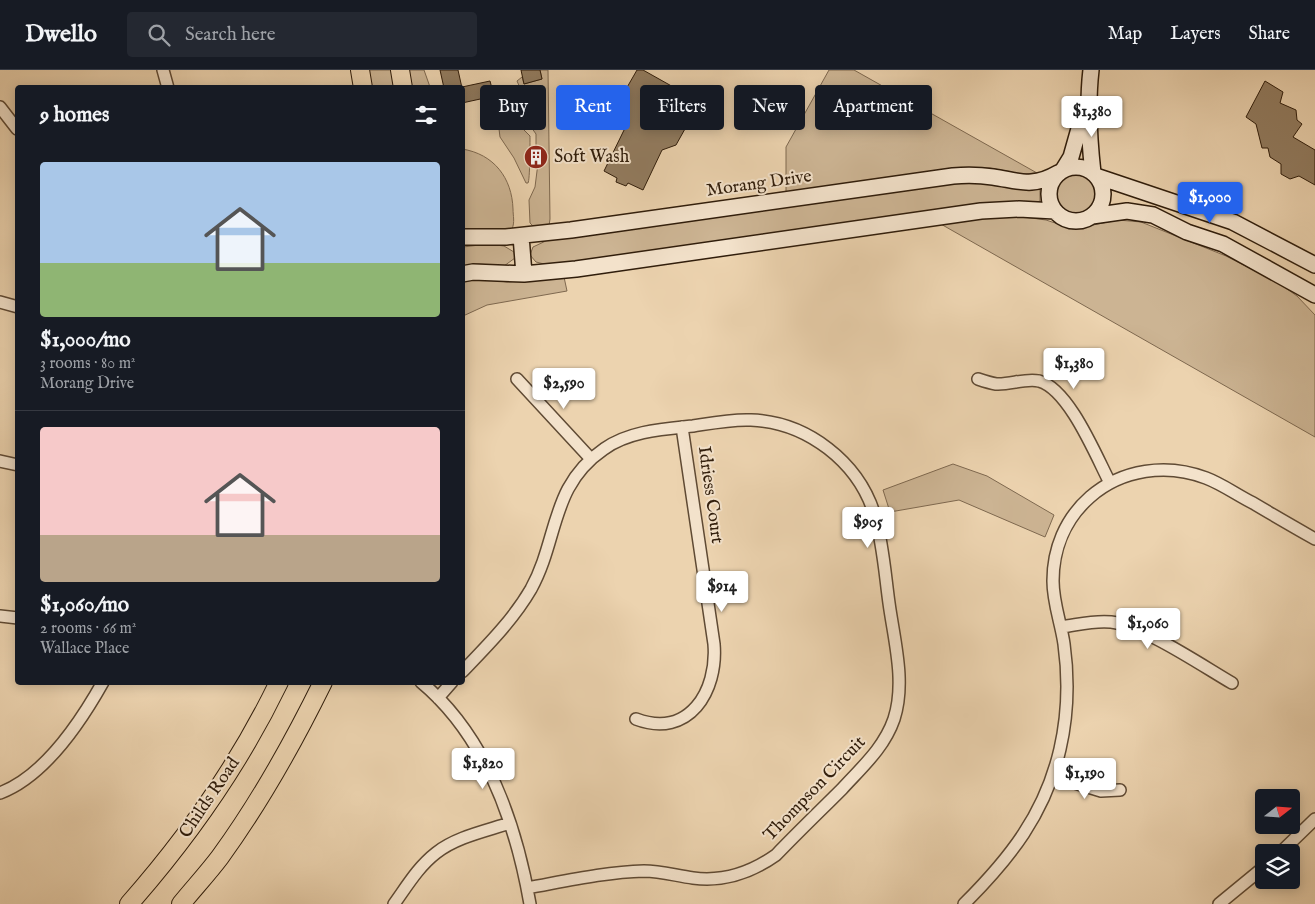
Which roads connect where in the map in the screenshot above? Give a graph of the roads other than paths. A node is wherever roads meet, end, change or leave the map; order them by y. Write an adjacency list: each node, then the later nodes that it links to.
1 (163, 70): 5 (street)
2 (360, 70): 6 (main road)
3 (400, 70): 7 (main road)
4 (1091, 70): 8 (main road)
5 (167, 85)
6 (362, 85)
7 (403, 85)
8 (1088, 93): 11 (main road); 12 (main road)
9 (0, 107): 10 (street)
10 (15, 126)
11 (1061, 172): 12 (main road); 13 (main road); 15 (main road, Morang Drive)
12 (1095, 174): 14 (main road); 17 (main road)
13 (1055, 211): 14 (main road); 19 (main road)
14 (1092, 216): 20 (main road)
15 (521, 236): 16 (main road, Morang Drive); 19 (main road)
16 (465, 237)
17 (1315, 265)
18 (465, 274): 19 (main road)
19 (524, 274)
20 (1315, 295)
21 (0, 302): 22 (street)
22 (15, 306)
23 (518, 379): 26 (street)
24 (978, 379): 29 (street)
25 (682, 427): 26 (street, Thompson Circuit); 42 (street, Idriess Court); 50 (street, Thompson Circuit)
26 (591, 459): 34 (street, Thompson Circuit)
27 (0, 461): 28 (street)
28 (15, 464)
29 (1110, 483): 30 (street); 33 (street)
30 (1315, 539)
31 (0, 616): 32 (street)
32 (15, 618)
33 (1061, 627): 35 (street); 43 (street)
34 (465, 669)
35 (1232, 683)
36 (101, 685): 45 (street)
37 (277, 685): 51 (main road, Childs Road)
38 (322, 685): 52 (main road)
39 (424, 685): 41 (street)
40 (449, 685): 41 (street)
41 (438, 698): 47 (street)
42 (636, 719)
43 (1052, 776): 44 (street); 55 (street)
44 (1120, 790)
45 (0, 793)
46 (1315, 819): 48 (street)
47 (510, 823): 50 (street); 53 (street)
48 (1289, 844)
49 (1255, 874): 56 (street)
50 (527, 888): 54 (street)
51 (129, 904)
52 (181, 904)
53 (394, 904)
54 (530, 904)
55 (964, 904)
56 (1219, 904)

